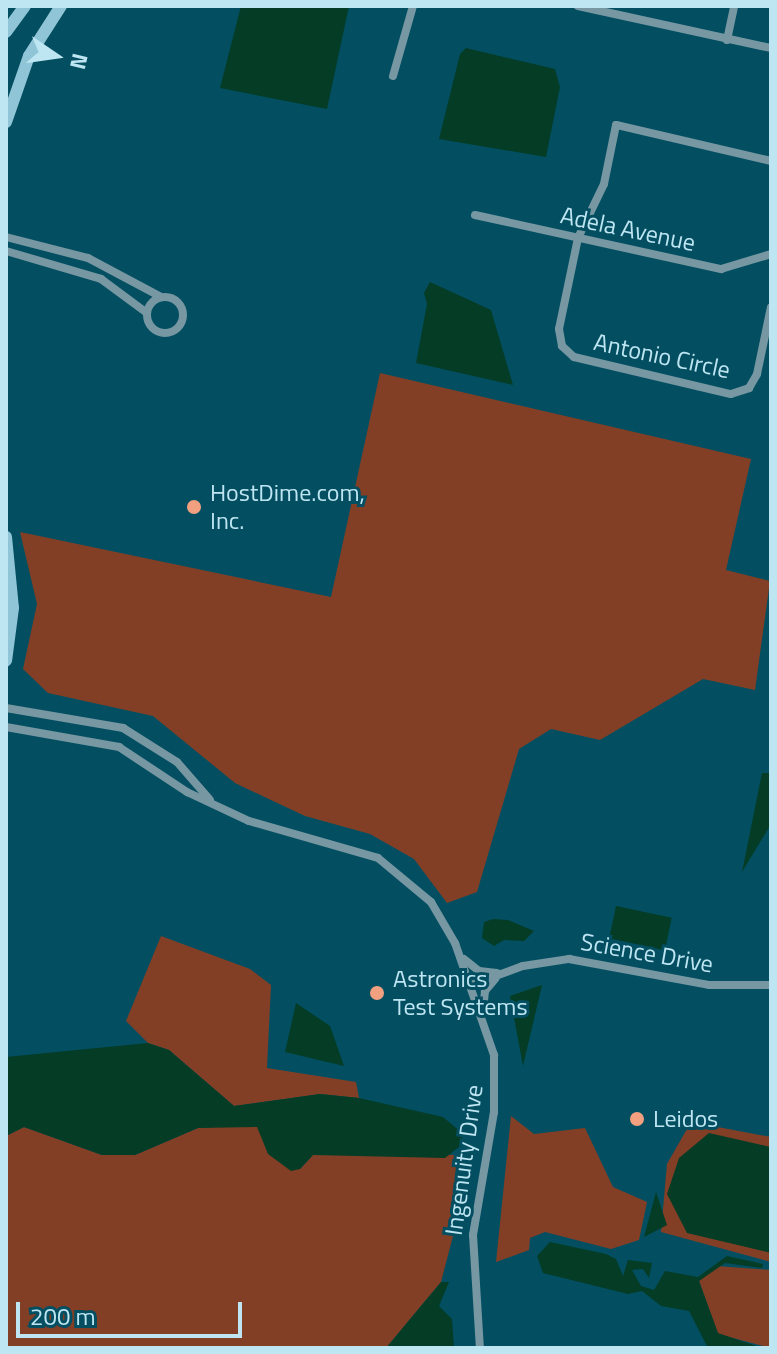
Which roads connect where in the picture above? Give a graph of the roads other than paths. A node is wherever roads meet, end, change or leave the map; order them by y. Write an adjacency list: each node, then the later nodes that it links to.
1 (25, 6): 6 (main road)
2 (61, 6): 10 (main road)
3 (413, 6): 9 (street)
4 (578, 6): 7 (street)
5 (734, 6): 7 (street)
6 (6, 32)
7 (727, 40): 8 (street)
8 (771, 48)
9 (393, 76)
10 (6, 122)
11 (771, 161): 14 (street, Antonio Circle)
12 (475, 215): 14 (street, Adela Avenue)
13 (6, 237): 17 (street)
14 (578, 238): 16 (street, Adela Avenue); 18 (street, Antonio Circle)
15 (6, 251): 19 (street)
16 (771, 255)
17 (161, 297): 19 (street); 19 (street)
18 (771, 307)
19 (147, 313)
20 (6, 537): 21 (main road)
21 (6, 661)
22 (6, 708): 24 (street, Ingenuity Drive)
23 (6, 727): 24 (street, Ingenuity Drive)
24 (211, 801): 25 (street, Ingenuity Drive)
25 (460, 955): 26 (street); 27 (street, Ingenuity Drive)
26 (501, 973): 27 (street, Science Drive); 28 (street, Science Drive); 29 (street)
27 (471, 985): 29 (street, Ingenuity Drive)
28 (771, 985)
29 (483, 1014): 30 (street, Ingenuity Drive)
30 (480, 1348)

